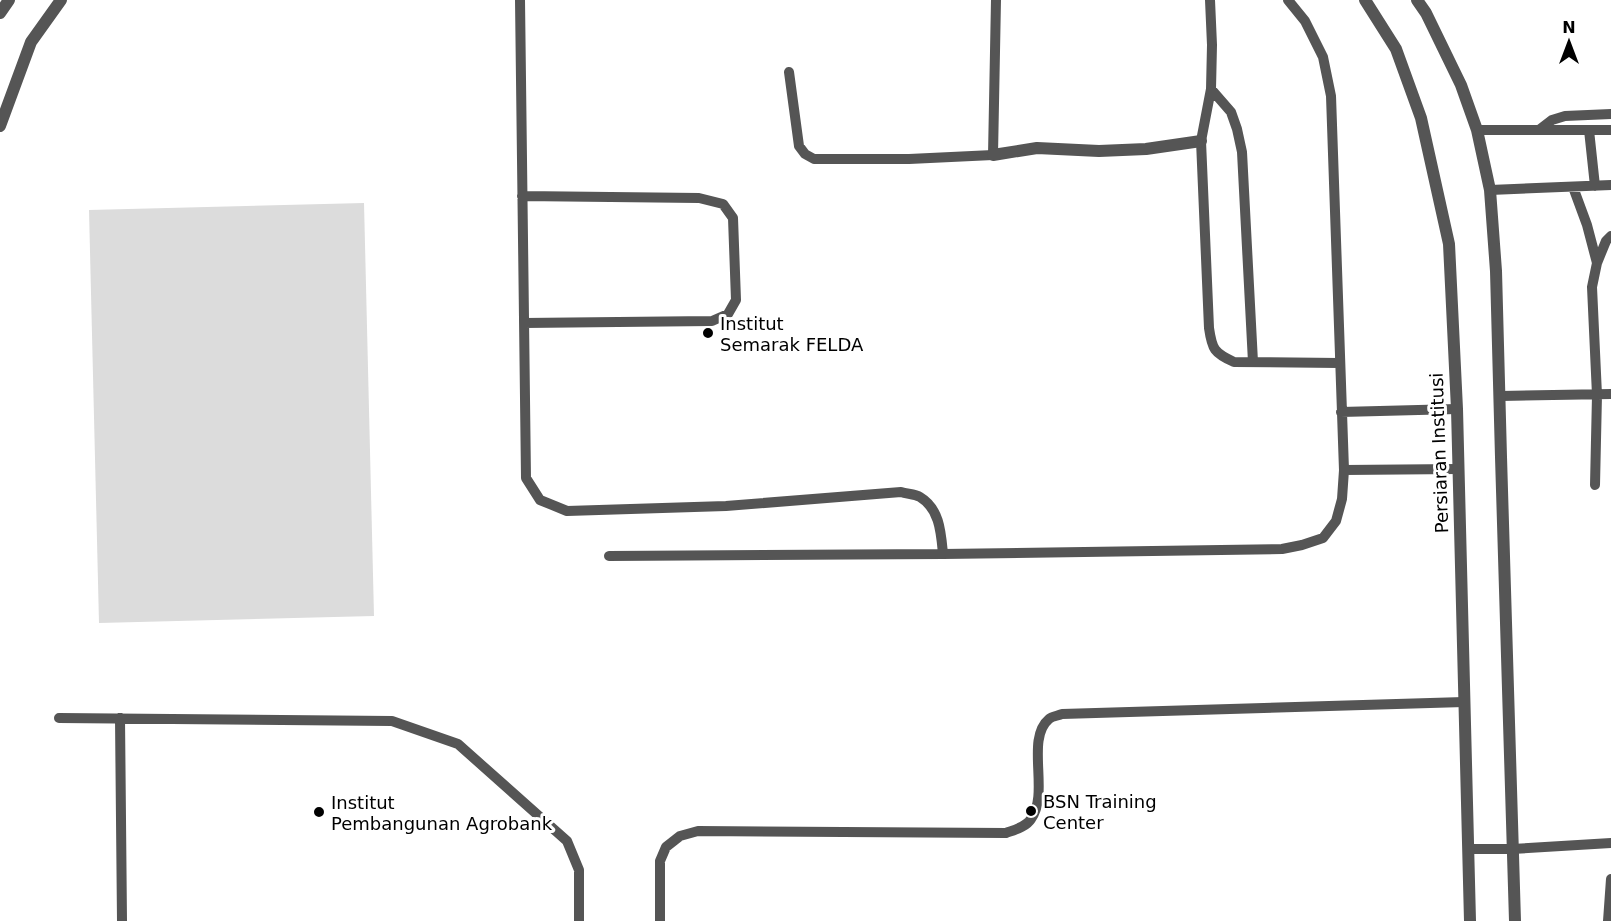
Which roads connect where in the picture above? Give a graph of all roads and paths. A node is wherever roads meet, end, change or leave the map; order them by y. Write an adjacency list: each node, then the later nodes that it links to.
1 (9, 0): 9 (street)
2 (61, 0): 13 (street)
3 (520, 0): 24 (lane)
4 (996, 0): 19 (lane)
5 (1210, 0): 11 (lane)
6 (1288, 0): 29 (lane)
7 (1365, 0): 33 (street, Persiaran Institusi)
8 (1417, 0): 14 (street)
9 (0, 13)
10 (789, 72): 19 (lane)
11 (1211, 89): 18 (lane); 28 (lane)
12 (1611, 114): 15 (lane)
13 (0, 126)
14 (1477, 130): 15 (lane); 23 (street)
15 (1539, 130): 16 (lane)
16 (1589, 130): 17 (lane); 21 (lane)
17 (1611, 130)
18 (1201, 141): 19 (street); 28 (lane)
19 (993, 155)
20 (1611, 185): 21 (lane)
21 (1595, 186): 22 (lane)
22 (1573, 187): 23 (lane); 26 (lane)
23 (1491, 190): 32 (street)
24 (522, 196): 27 (lane); 27 (lane)
25 (1611, 236): 26 (lane)
26 (1597, 263): 31 (lane)
27 (524, 323): 38 (lane)
28 (1253, 362): 29 (lane)
29 (1339, 363): 34 (lane)
30 (1611, 394): 31 (lane)
31 (1597, 395): 32 (lane); 37 (lane)
32 (1501, 396): 45 (street)
33 (1457, 409): 34 (lane); 35 (street, Persiaran Institusi)
34 (1341, 412): 36 (lane)
35 (1458, 469): 36 (lane); 40 (street, Persiaran Institusi)
36 (1344, 470): 38 (lane)
37 (1595, 485)
38 (943, 554): 39 (lane)
39 (609, 556)
40 (1464, 702): 44 (street, Persiaran Institusi); 49 (lane)
41 (59, 718): 42 (lane)
42 (120, 718): 47 (lane); 48 (lane)
43 (1611, 843): 45 (lane)
44 (1469, 849): 45 (lane); 50 (street, Persiaran Institusi)
45 (1512, 849): 51 (street)
46 (1611, 879): 52 (lane)
47 (122, 921)
48 (579, 921)
49 (660, 921)
50 (1470, 921)
51 (1515, 921)
52 (1608, 921)

